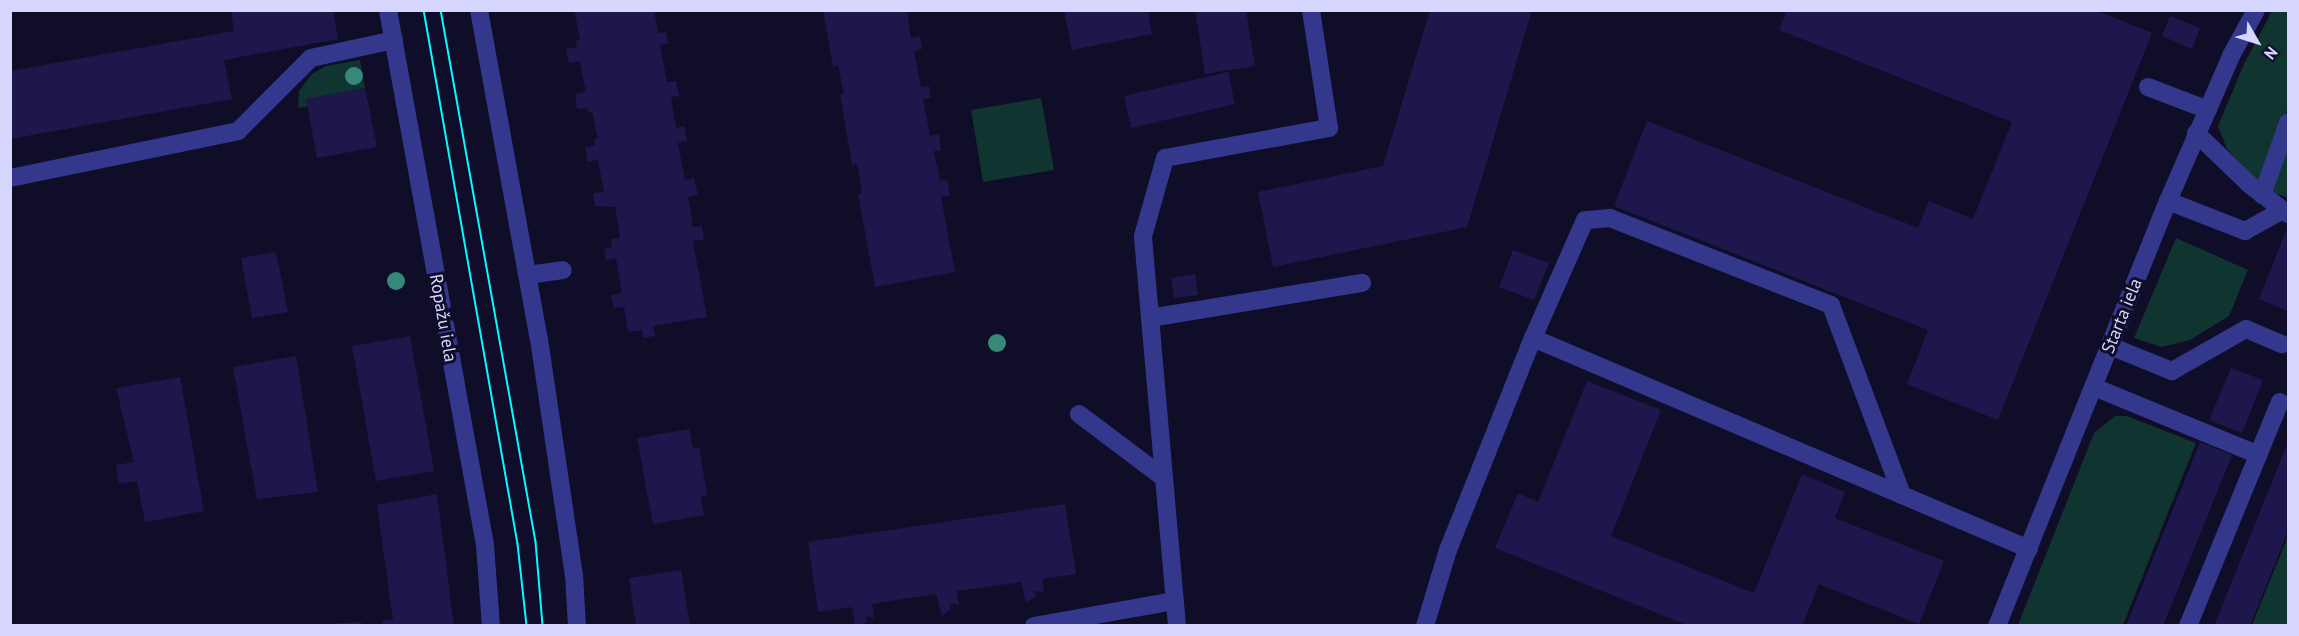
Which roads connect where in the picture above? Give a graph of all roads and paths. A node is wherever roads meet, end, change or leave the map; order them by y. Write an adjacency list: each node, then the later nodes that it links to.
1 (388, 10): 5 (street, Ropažu iela)
2 (479, 10): 15 (street)
3 (1311, 10): 17 (street)
4 (2256, 10): 7 (street, Starta iela)
5 (394, 40): 10 (street); 29 (street, Ropažu iela)
6 (2148, 87): 7 (street)
7 (2208, 110): 9 (street, Starta iela)
8 (2288, 123): 11 (street)
9 (2196, 133): 11 (street); 12 (street, Starta iela)
10 (10, 178)
11 (2262, 195): 13 (street)
12 (2168, 201): 13 (street); 20 (street, Starta iela)
13 (2285, 212)
14 (563, 270): 15 (street)
15 (528, 275): 30 (street)
16 (1362, 283): 17 (street)
17 (1150, 318): 25 (street)
18 (1533, 338): 26 (street); 26 (street); 33 (street)
19 (2282, 344): 20 (street)
20 (2110, 346): 21 (street, Starta iela)
21 (2094, 387): 24 (street); 27 (street, Starta iela)
22 (2280, 402): 24 (street)
23 (1079, 414): 25 (street)
24 (2259, 455): 35 (street)
25 (1164, 478): 28 (street)
26 (1902, 495): 27 (street)
27 (2028, 549): 34 (street, Starta iela)
28 (1175, 601): 31 (street); 32 (street)
29 (491, 626)
30 (578, 626)
31 (1034, 626)
32 (1176, 626)
33 (1425, 626)
34 (1997, 626)
35 (2188, 626)

